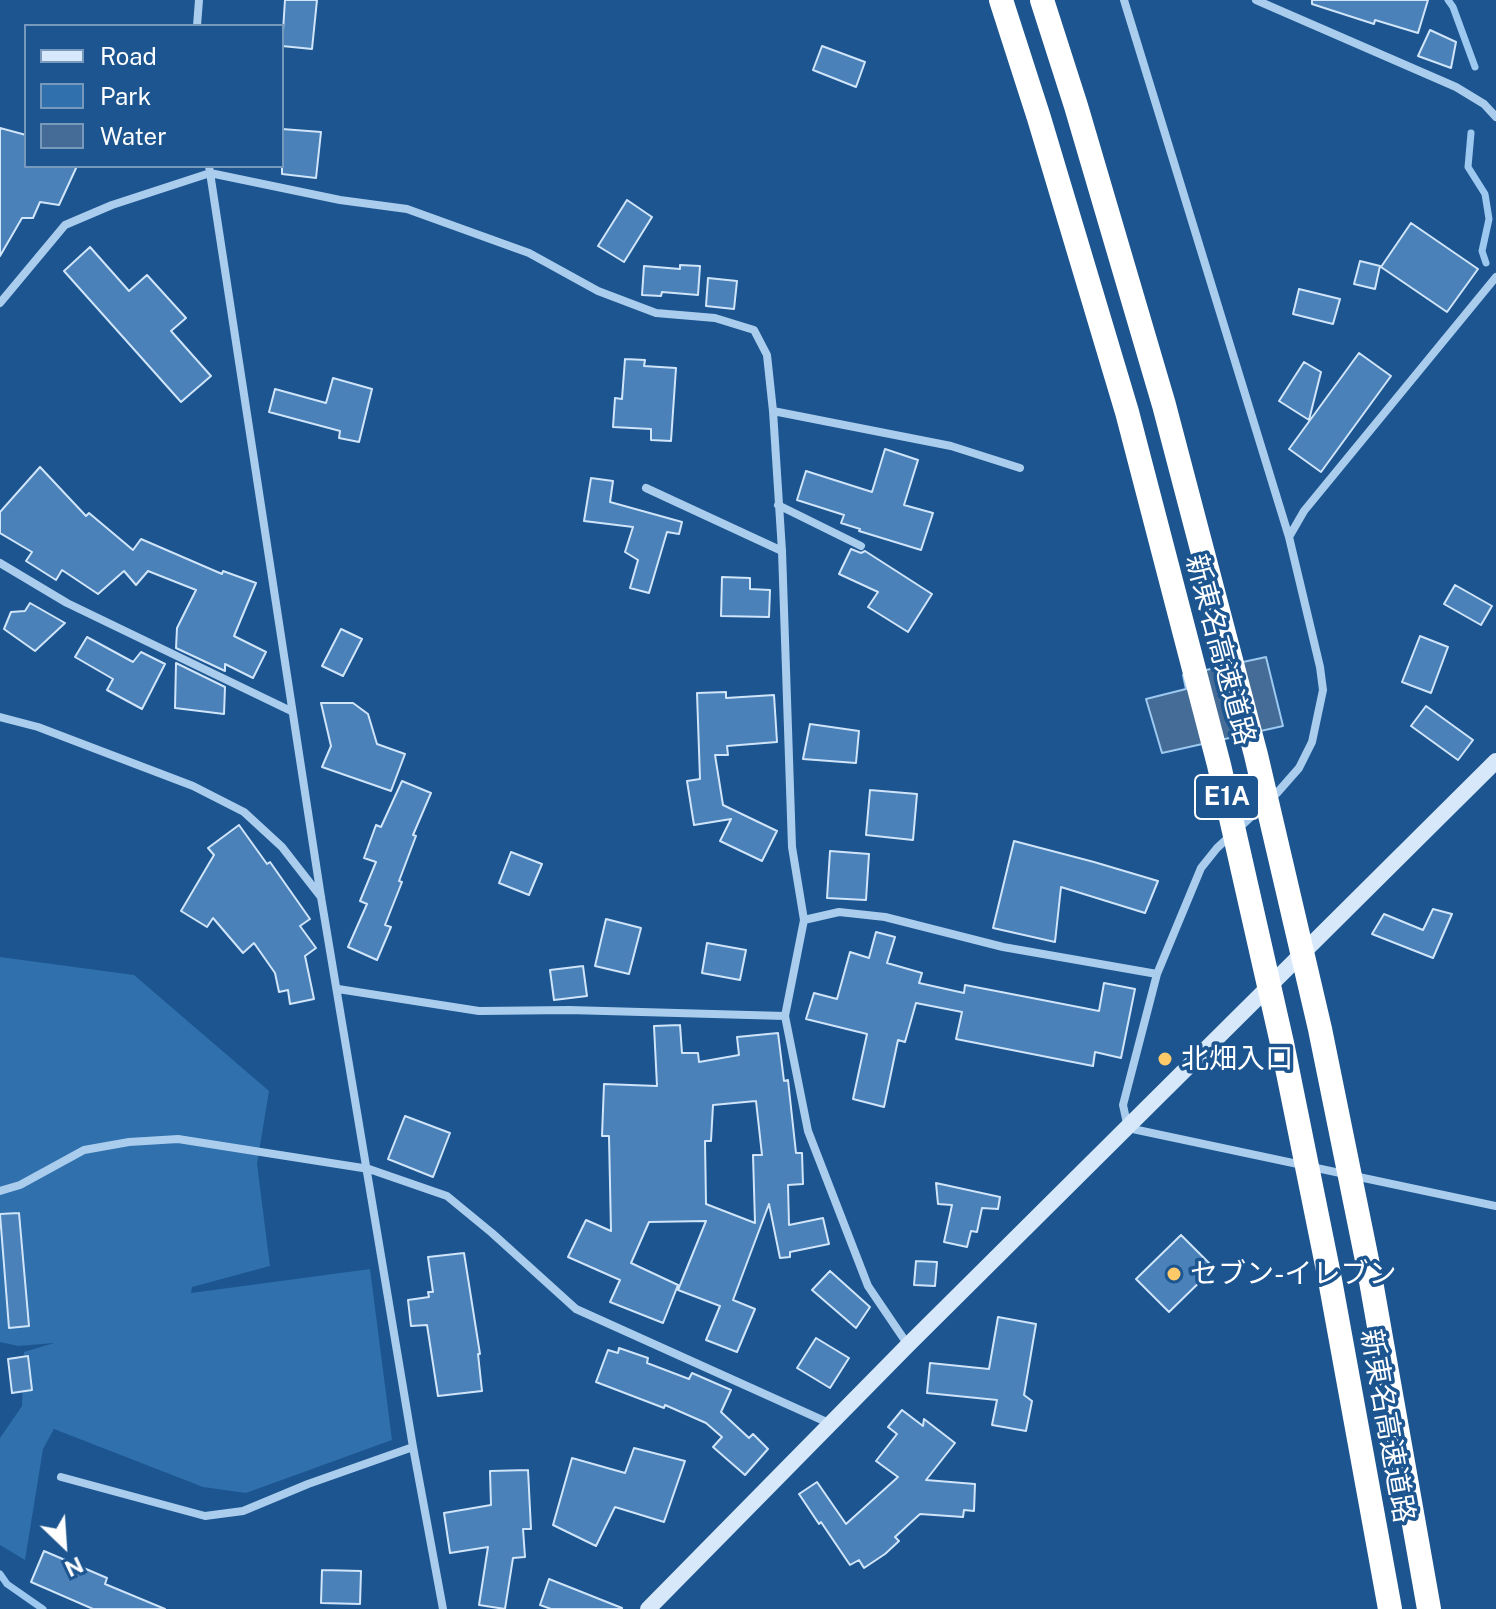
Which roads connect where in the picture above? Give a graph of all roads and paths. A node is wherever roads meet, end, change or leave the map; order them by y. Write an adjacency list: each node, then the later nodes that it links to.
1 (199, 0): 6 (street)
2 (1001, 0): 37 (highway, 新東名高速道路 / E1A, bridge)
3 (1042, 0): 38 (highway, 新東名高速道路 / E1A, bridge)
4 (1124, 0): 15 (street)
5 (1257, 0): 7 (street)
6 (197, 24)
7 (1496, 117)
8 (209, 170): 10 (street); 11 (street); 19 (street)
9 (1496, 277): 15 (street)
10 (0, 303)
11 (773, 411): 12 (street); 14 (street)
12 (1020, 468)
13 (646, 488): 17 (street)
14 (778, 505): 16 (street); 17 (street)
15 (1289, 537): 24 (street)
16 (861, 546)
17 (782, 551): 23 (street)
18 (0, 563): 19 (street)
19 (291, 711): 22 (street)
20 (0, 717): 22 (street)
21 (1496, 761): 27 (street)
22 (321, 897): 25 (street)
23 (804, 920): 24 (street); 26 (street)
24 (1157, 974): 27 (street)
25 (338, 989): 26 (street); 28 (street)
26 (785, 1016): 31 (street)
27 (1128, 1128): 30 (street); 31 (street)
28 (369, 1169): 29 (street); 32 (street); 33 (street)
29 (0, 1191)
30 (1496, 1206)
31 (908, 1345): 32 (street)
32 (832, 1424): 36 (street)
33 (413, 1447): 34 (street); 35 (street)
34 (61, 1477)
35 (443, 1609)
36 (648, 1609)
37 (1390, 1609)
38 (1429, 1609)

